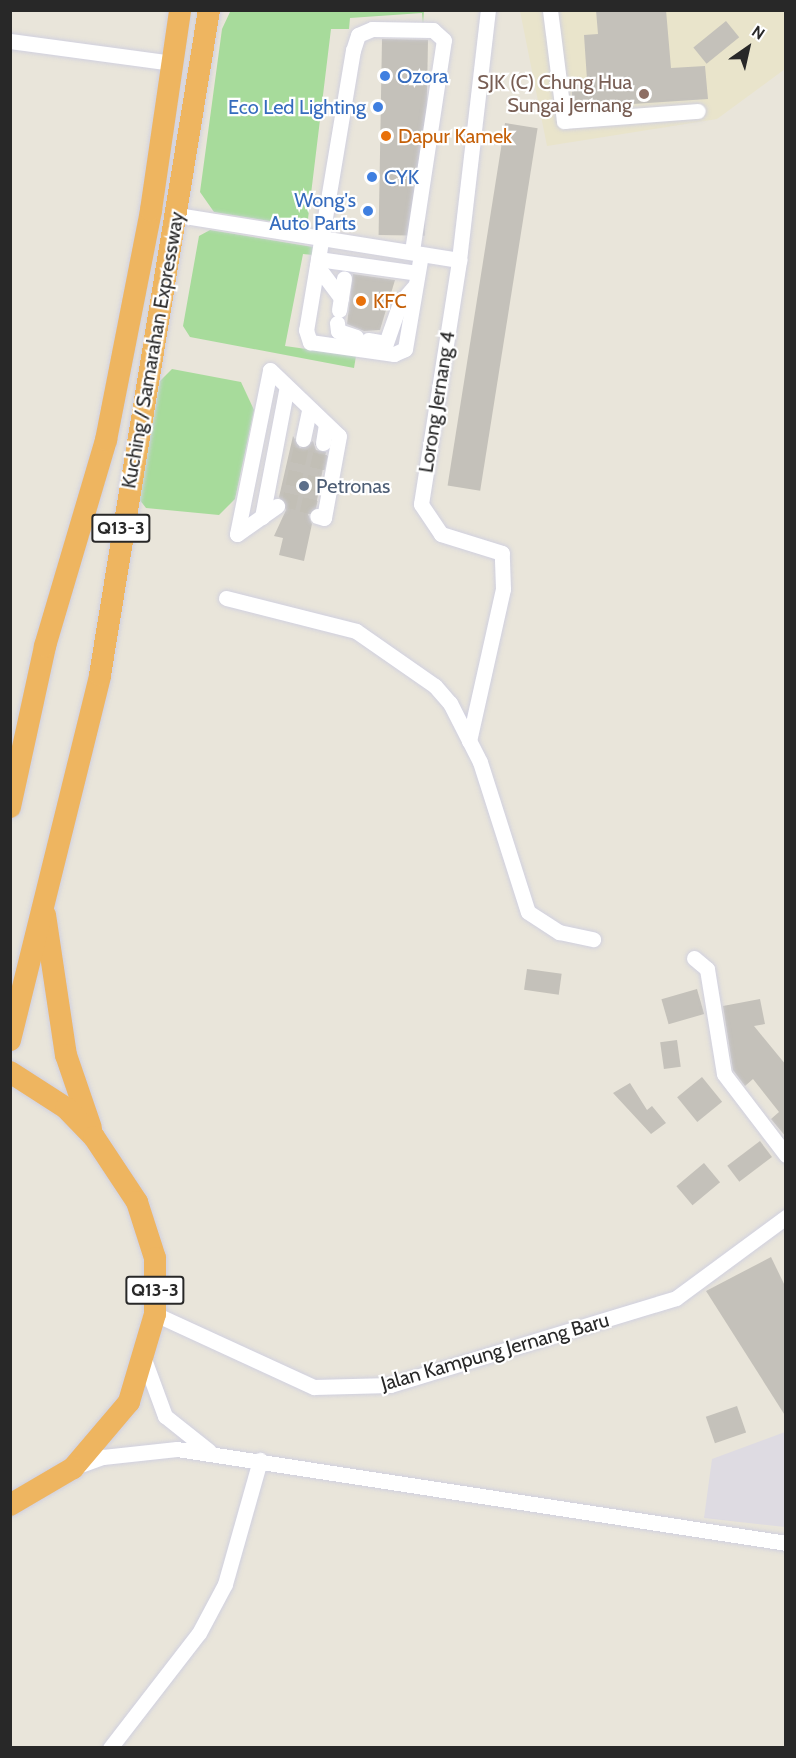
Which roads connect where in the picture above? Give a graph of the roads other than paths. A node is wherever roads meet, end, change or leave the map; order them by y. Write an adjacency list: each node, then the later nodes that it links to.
1 (180, 10): 6 (highway, Kuching / Samarahan Expressway / Q13-3)
2 (208, 10): 8 (highway, Kuching / Samarahan Expressway / Q13-3)
3 (488, 10): 11 (street, Lorong Jernang 4)
4 (554, 13): 7 (street)
5 (10, 41): 6 (street)
6 (173, 63): 26 (highway, Kuching / Samarahan Expressway / Q13-3)
7 (698, 111)
8 (178, 215): 9 (street); 27 (highway, Kuching / Samarahan Expressway / Q13-3)
9 (321, 240): 10 (street); 10 (street); 12 (street)
10 (417, 252): 11 (street); 14 (street)
11 (459, 260): 25 (street, Lorong Jernang 4)
12 (318, 262): 13 (street); 14 (street); 15 (street)
13 (346, 269): 14 (street); 15 (street)
14 (416, 280): 15 (street)
15 (339, 310)
16 (286, 390): 17 (street); 23 (street); 23 (street)
17 (309, 410): 18 (street); 19 (street)
18 (326, 425): 20 (street); 22 (street)
19 (303, 439)
20 (323, 443)
21 (277, 506): 23 (street)
22 (317, 516)
23 (262, 517)
24 (226, 598): 25 (street)
25 (469, 741): 28 (street)
26 (10, 807)
27 (44, 904): 30 (highway, Kuching / Samarahan Expressway / Q13-3); 32 (highway)
28 (593, 939)
29 (694, 958): 33 (street)
30 (10, 1040)
31 (10, 1072): 32 (highway, Q13-3)
32 (94, 1137): 35 (highway, Q13-3)
33 (786, 1155)
34 (783, 1225): 35 (street, Jalan Kampung Jernang Baru)
35 (155, 1314): 36 (highway, Q13-3)
36 (144, 1359): 37 (street); 39 (highway, Q13-3)
37 (214, 1454): 38 (street); 39 (street)
38 (260, 1460): 41 (street); 42 (street)
39 (73, 1468): 40 (highway, Q13-3)
40 (10, 1505)
41 (786, 1543)
42 (110, 1748)

